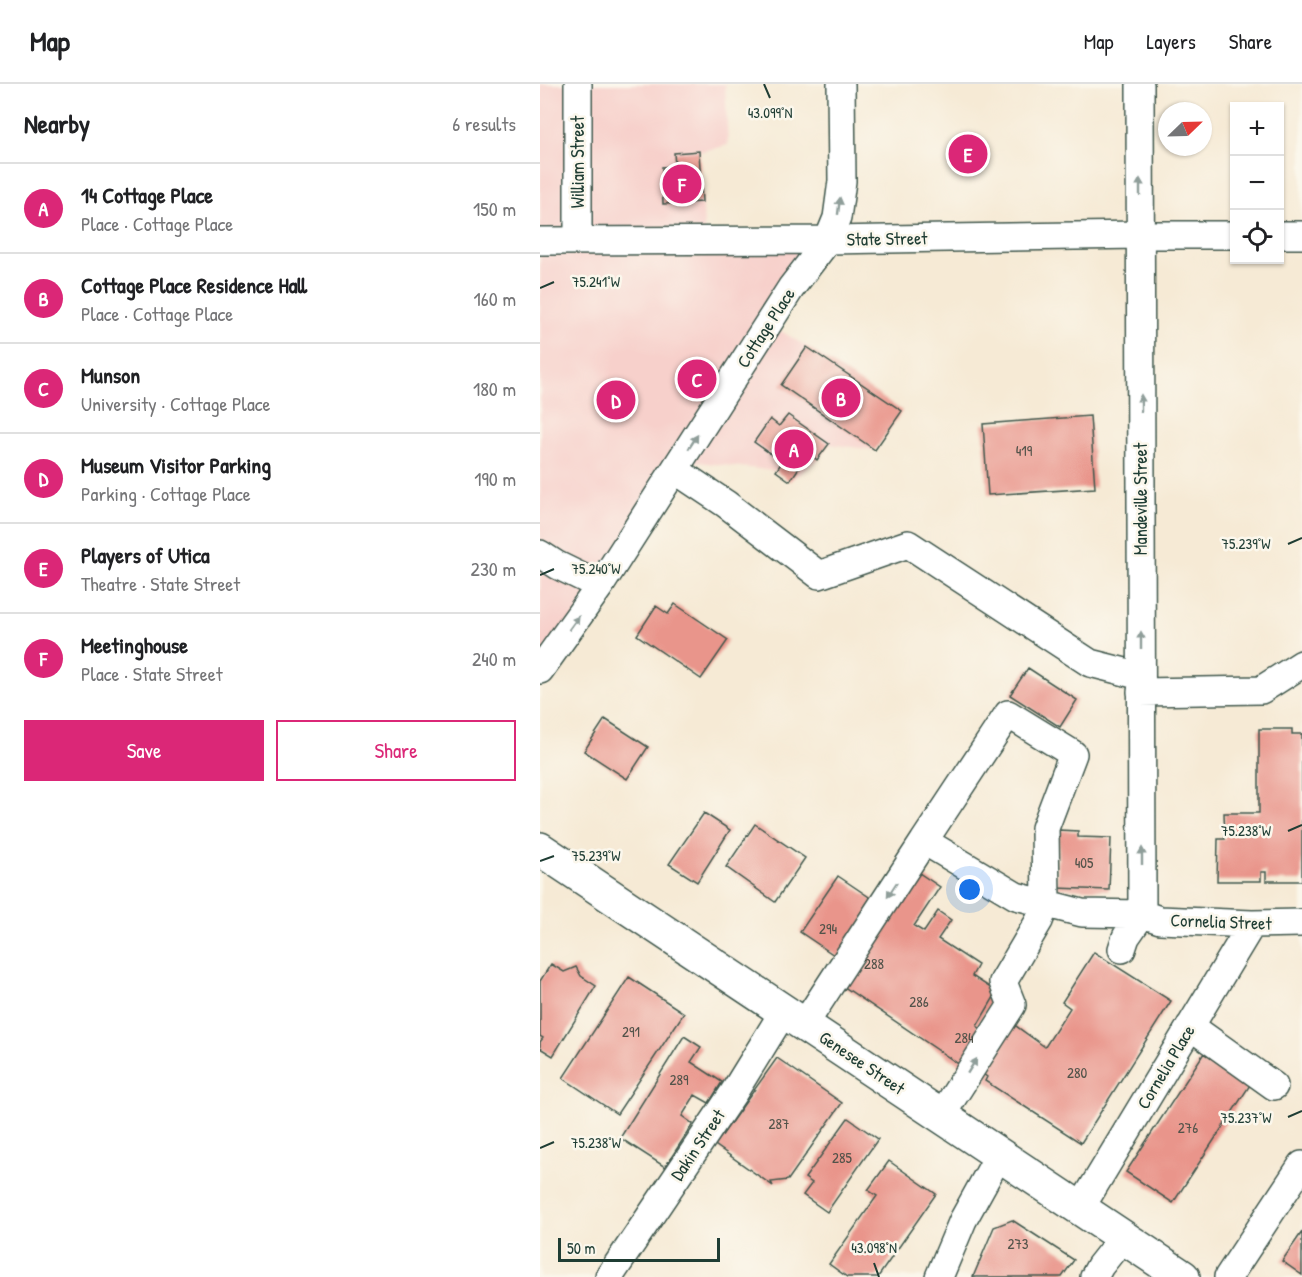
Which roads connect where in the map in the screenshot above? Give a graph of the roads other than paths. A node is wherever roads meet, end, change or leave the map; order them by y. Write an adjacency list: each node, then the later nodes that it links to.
1 (578, 84): 10 (street, William Street)
2 (841, 84): 8 (street, Cottage Place, one-way to 2)
3 (1140, 84): 4 (street, Mandeville Street, one-way to 3)
4 (1140, 235): 5 (street, State Street); 8 (street, State Street); 16 (street, Mandeville Street, one-way to 4)
5 (1230, 235)
6 (1284, 235): 7 (street)
7 (1302, 235)
8 (828, 240): 10 (street, State Street); 11 (street, Cottage Place, one-way to 8)
9 (540, 241): 10 (street, State Street)
10 (578, 241)
11 (675, 470): 13 (street, Cottage Place); 16 (street)
12 (540, 554): 13 (street)
13 (600, 586): 15 (street, Cottage Place, one-way to 13)
14 (1302, 664): 16 (street)
15 (540, 670)
16 (1141, 684): 20 (street, Mandeville Street, one-way to 16)
17 (924, 841): 19 (street, Cornelia Street); 19 (street, Dakin Street); 24 (street, Dakin Street, one-way to 24)
18 (540, 849): 24 (main road, Genesee Street)
19 (1046, 903): 20 (street, Cornelia Street); 27 (street, one-way to 19)
20 (1142, 914): 22 (street, Cornelia Street); 23 (street)
21 (1302, 923): 22 (street, Cornelia Street)
22 (1252, 924): 25 (street, Cornelia Place)
23 (1122, 949)
24 (794, 1018): 27 (main road, Genesee Street); 33 (street, Dakin Street)
25 (1190, 1026): 26 (street); 30 (street, Cornelia Place)
26 (1275, 1086)
27 (941, 1116): 28 (main road, Genesee Street)
28 (999, 1155): 30 (main road, Genesee Street); 34 (street)
29 (1302, 1165): 36 (street)
30 (1080, 1209): 31 (main road, Genesee Street)
31 (1123, 1237): 32 (main road, Genesee Street); 35 (street)
32 (1180, 1276)
33 (609, 1277)
34 (939, 1277)
35 (1094, 1277)
36 (1228, 1277)

